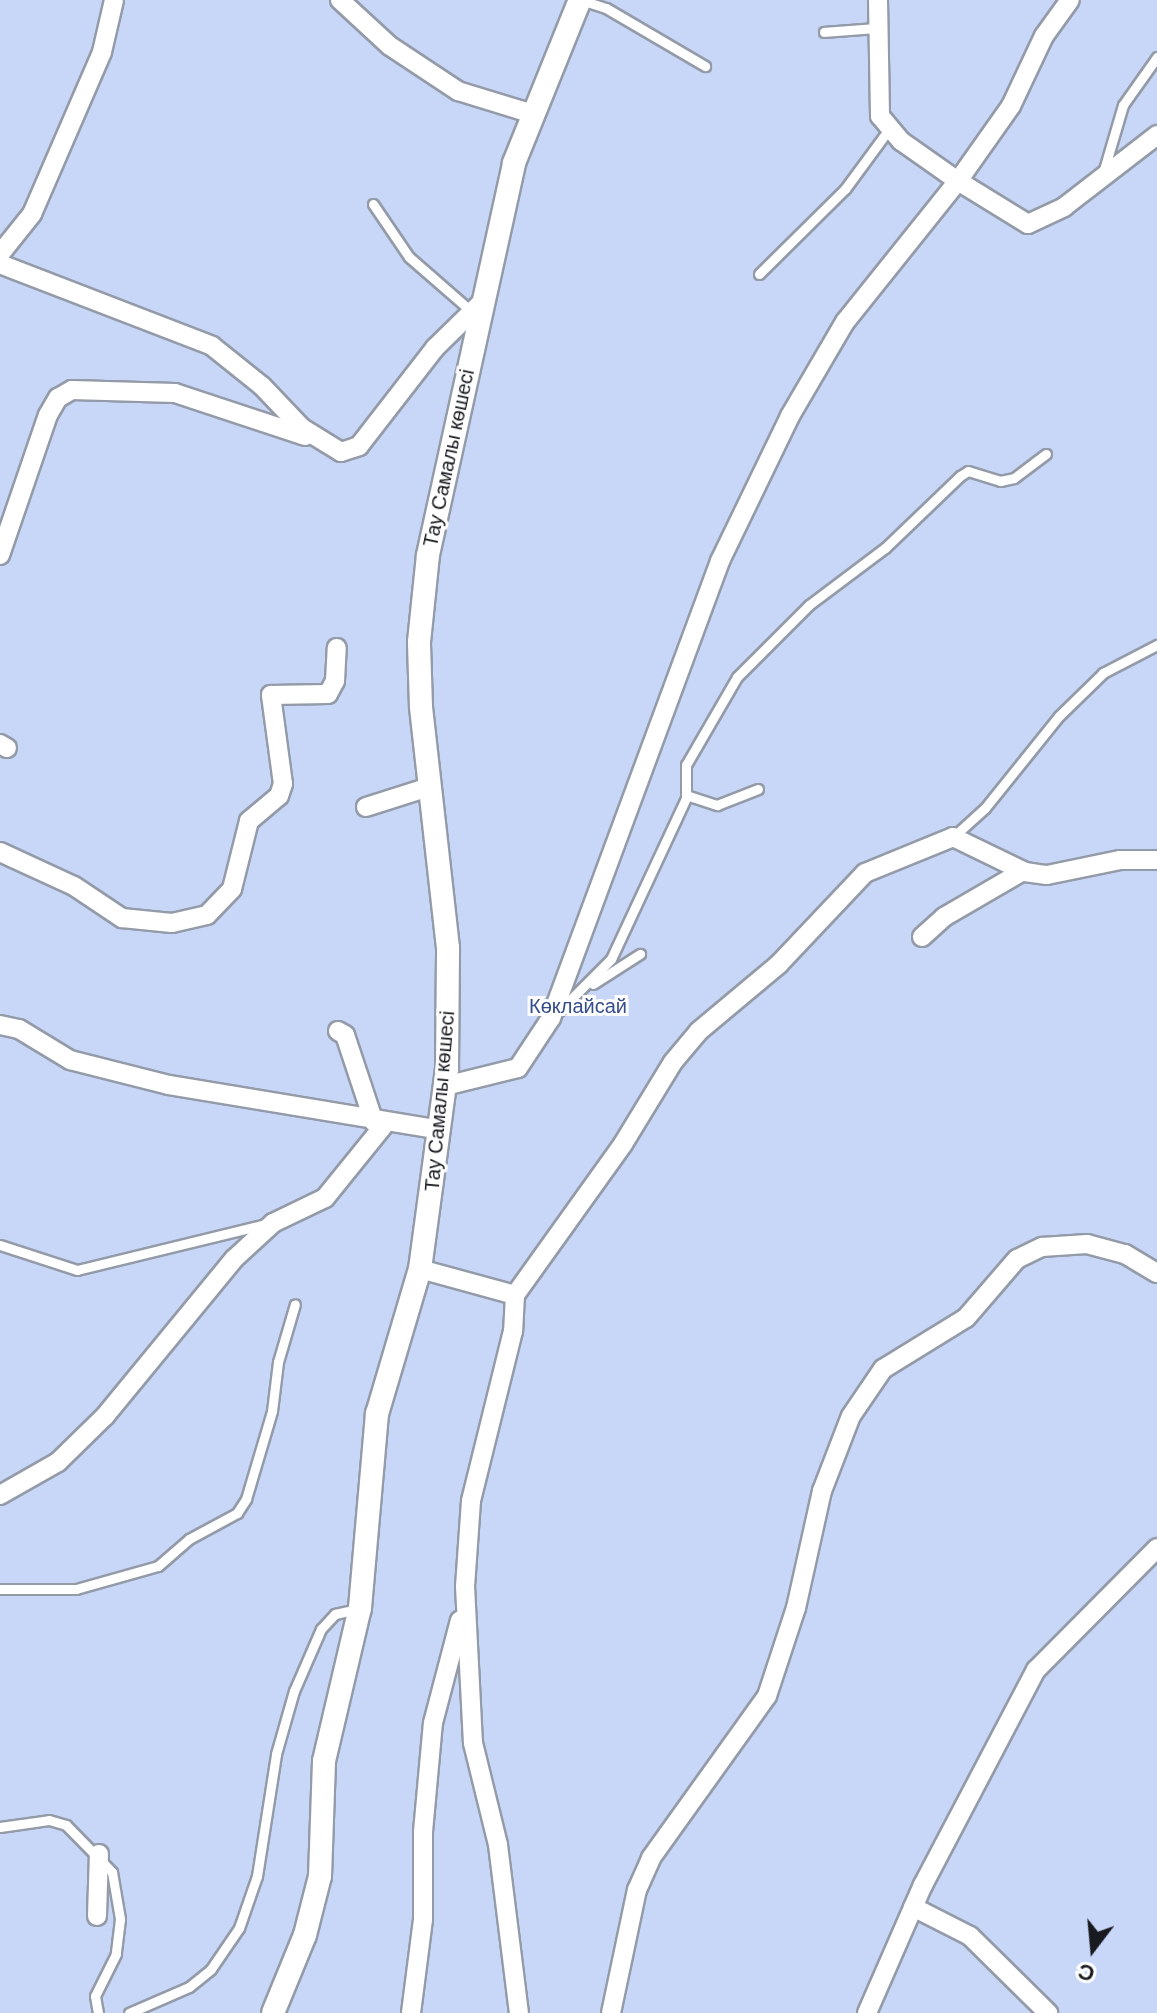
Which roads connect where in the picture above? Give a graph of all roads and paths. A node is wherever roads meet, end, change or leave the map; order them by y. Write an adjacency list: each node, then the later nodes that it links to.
1 (114, 0): 16 (street)
2 (340, 0): 10 (street)
3 (580, 0): 9 (lane); 10 (street, Тау Самалы көшесі)
4 (878, 0): 6 (street)
5 (1070, 0): 14 (street)
6 (875, 28): 7 (lane); 11 (street)
7 (824, 32)
8 (1157, 57): 13 (lane)
9 (705, 66)
10 (533, 114): 19 (street, Тау Самалы көшесі)
11 (889, 129): 14 (street); 18 (lane)
12 (1157, 135): 13 (street)
13 (1102, 177): 14 (street)
14 (958, 181): 38 (street)
15 (373, 204): 19 (lane)
16 (0, 254)
17 (0, 264): 20 (street)
18 (759, 274)
19 (476, 310): 20 (street); 25 (street, Тау Самалы көшесі)
20 (316, 439): 22 (street)
21 (1046, 454): 27 (lane)
22 (0, 555)
23 (1157, 645): 29 (lane)
24 (337, 648): 32 (street)
25 (429, 787): 28 (street); 41 (street, Тау Самалы көшесі)
26 (758, 789): 27 (lane)
27 (686, 795): 37 (lane)
28 (366, 807)
29 (968, 824): 30 (lane); 31 (street)
30 (953, 837): 31 (street); 48 (street)
31 (977, 845): 34 (street)
32 (0, 852)
33 (1157, 860): 34 (street)
34 (1023, 871): 35 (street)
35 (922, 937)
36 (640, 954): 37 (lane)
37 (590, 985): 38 (lane)
38 (551, 1018): 41 (street)
39 (0, 1025): 42 (street)
40 (338, 1031): 42 (street)
41 (445, 1086): 43 (street, Тау Самалы көшесі)
42 (380, 1123): 43 (street); 44 (street)
43 (440, 1130): 46 (street, Тау Самалы көшесі)
44 (273, 1223): 45 (lane); 50 (street)
45 (0, 1245)
46 (420, 1269): 48 (street); 54 (street, Тау Самалы көшесі)
47 (1157, 1273): 64 (street)
48 (515, 1295): 53 (street)
49 (295, 1304): 52 (lane)
50 (0, 1495)
51 (1157, 1548): 57 (street)
52 (0, 1589)
53 (465, 1606): 62 (street); 63 (street)
54 (360, 1608): 59 (lane); 61 (street, Тау Самалы көшесі)
55 (0, 1827): 56 (lane)
56 (99, 1854): 58 (street); 60 (lane)
57 (913, 1907): 65 (street); 66 (street)
58 (97, 1916)
59 (134, 2012)
60 (98, 2013)
61 (273, 2013)
62 (411, 2013)
63 (519, 2013)
64 (611, 2013)
65 (867, 2013)
66 (1048, 2013)

